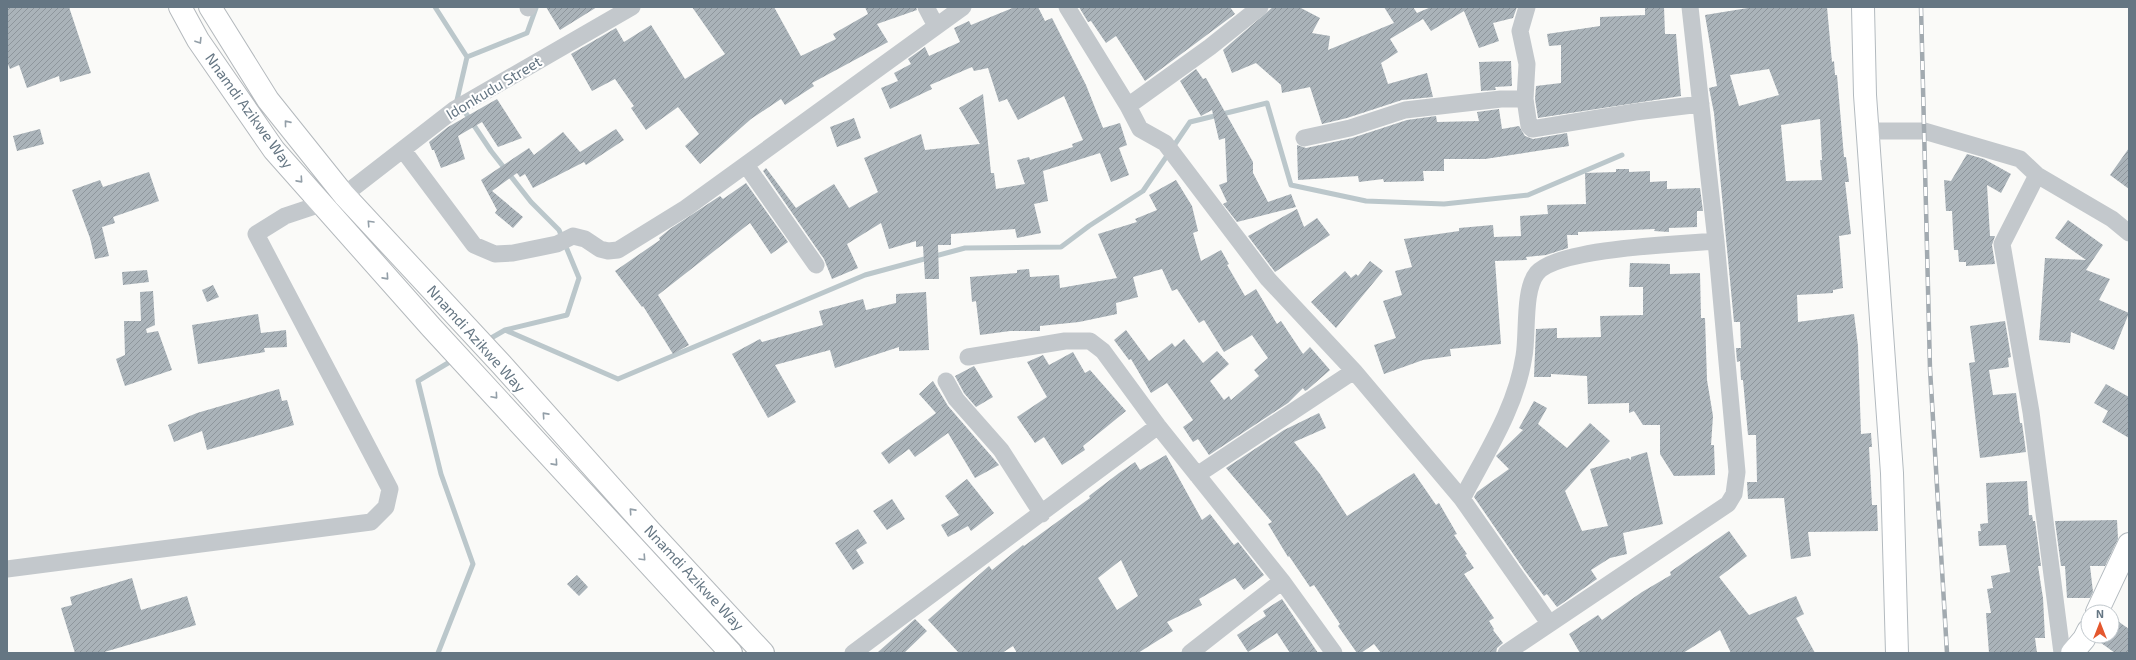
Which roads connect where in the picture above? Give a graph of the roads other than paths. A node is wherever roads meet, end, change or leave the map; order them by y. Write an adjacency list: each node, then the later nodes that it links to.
1 (180, 7): 21 (main road, Nnamdi Azikwe Way, one-way to 21)
2 (210, 7): 20 (main road, Nnamdi Azikwe Way, one-way to 2)
3 (632, 7): 17 (street, Idonkudu Street)
4 (926, 7): 11 (street)
5 (963, 7): 11 (street)
6 (1067, 7): 14 (street)
7 (1260, 7): 14 (street)
8 (1527, 7): 12 (street)
9 (1690, 7): 13 (street)
10 (1863, 7): 15 (main road)
11 (936, 26): 18 (street)
12 (1525, 99): 13 (street); 16 (street)
13 (1701, 104): 23 (street)
14 (1128, 106): 26 (street)
15 (1868, 131): 19 (street); 44 (main road)
16 (1304, 138)
17 (403, 150): 18 (street); 20 (street, Idonkudu Street)
18 (746, 165): 24 (street)
19 (2037, 175): 22 (street); 45 (street)
20 (344, 195): 39 (main road, Nnamdi Azikwe Way, one-way to 20)
21 (321, 204): 33 (street); 38 (main road, Nnamdi Azikwe Way, one-way to 38)
22 (2129, 233)
23 (1716, 241): 30 (street); 36 (street)
24 (816, 265)
25 (968, 357): 28 (street)
26 (1354, 371): 29 (street); 30 (street)
27 (946, 381): 31 (street)
28 (1158, 426): 29 (street); 31 (street)
29 (1197, 475): 34 (street)
30 (1462, 500): 36 (street)
31 (1042, 514): 40 (street)
32 (2129, 544): 35 (main road)
33 (7, 569)
34 (1282, 581): 41 (street); 42 (street)
35 (2101, 604)
36 (1549, 623): 43 (street)
37 (2080, 644): 46 (main road)
38 (731, 653)
39 (763, 653)
40 (853, 653)
41 (1190, 653)
42 (1334, 653)
43 (1506, 653)
44 (1897, 653)
45 (2062, 653)
46 (2072, 653)

